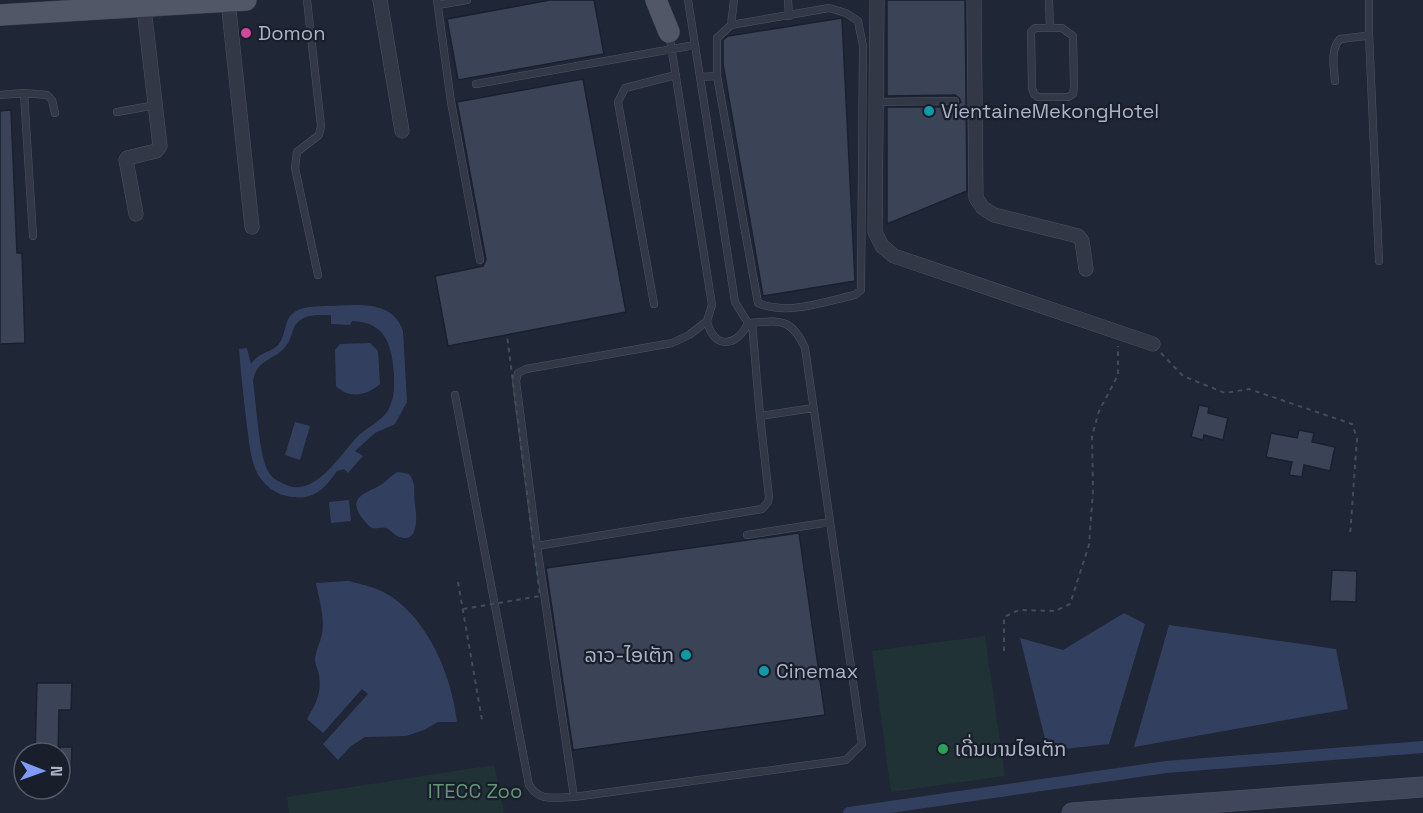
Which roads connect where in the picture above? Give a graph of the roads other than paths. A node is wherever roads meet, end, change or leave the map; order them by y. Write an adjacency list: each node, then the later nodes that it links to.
1 (306, 0): 44 (lane)
2 (380, 0): 37 (street)
3 (467, 0): 15 (lane)
4 (656, 0): 22 (main road)
5 (663, 0): 22 (lane)
6 (688, 0): 23 (lane)
7 (734, 0): 19 (lane)
8 (788, 0): 18 (lane)
9 (877, 0): 24 (street)
10 (974, 0): 43 (street)
11 (1049, 0): 20 (lane)
12 (1369, 0): 21 (lane)
13 (237, 1): 14 (main road); 39 (street)
14 (143, 2): 17 (main road); 34 (street)
15 (438, 3): 41 (lane)
16 (828, 4): 18 (lane); 24 (lane)
17 (0, 15)
18 (789, 16): 19 (lane)
19 (731, 25): 26 (lane)
20 (1050, 28): 20 (lane)
21 (1369, 34): 28 (lane); 42 (lane)
22 (670, 40): 23 (lane); 25 (lane); 29 (lane)
23 (695, 45): 27 (lane)
24 (870, 47): 33 (street); 46 (lane)
25 (676, 75): 45 (lane); 47 (lane)
26 (717, 76): 27 (lane); 46 (lane)
27 (700, 77): 49 (lane)
28 (1335, 81)
29 (476, 84)
30 (24, 93): 31 (lane); 36 (lane); 40 (lane)
31 (0, 95)
32 (955, 101): 33 (lane)
33 (876, 102): 50 (street)
34 (156, 105): 35 (lane); 38 (street)
35 (117, 112)
36 (55, 113)
37 (402, 131)
38 (136, 214)
39 (252, 227)
40 (33, 236)
41 (480, 260)
42 (1379, 261)
43 (1086, 269)
44 (318, 275)
45 (654, 304)
46 (785, 309): 48 (lane)
47 (706, 321): 49 (lane); 56 (lane)
48 (782, 322): 49 (lane); 52 (lane)
49 (750, 323): 53 (lane)
50 (1153, 344)
51 (455, 396): 58 (lane)
52 (813, 408): 53 (lane); 54 (lane)
53 (760, 416): 56 (lane)
54 (830, 522): 55 (lane); 58 (lane)
55 (747, 535)
56 (537, 546): 58 (lane)
57 (1423, 788): 59 (street)
58 (574, 796)
59 (1072, 813)

